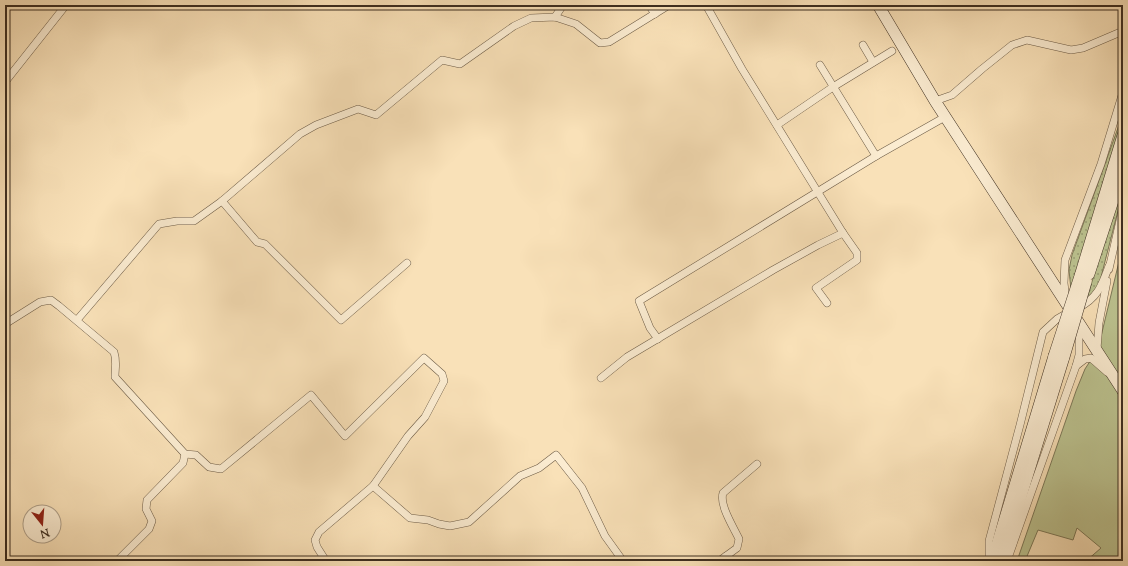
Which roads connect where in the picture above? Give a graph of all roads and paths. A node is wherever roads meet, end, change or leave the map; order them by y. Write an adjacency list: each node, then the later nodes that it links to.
1 (563, 5): 8 (street)
2 (649, 5): 7 (street)
3 (669, 5): 7 (street)
4 (706, 5): 19 (street)
5 (878, 5): 17 (street)
6 (63, 6): 14 (street)
7 (655, 14): 8 (street)
8 (555, 17): 24 (street)
9 (1123, 31): 17 (street)
10 (862, 44): 12 (street)
11 (892, 51): 12 (street)
12 (873, 62): 15 (street)
13 (820, 65): 15 (street)
14 (5, 82)
15 (833, 87): 19 (street); 21 (street)
16 (1123, 92): 31 (street)
17 (935, 101): 18 (street)
18 (945, 117): 21 (street); 31 (street)
19 (777, 125): 23 (street)
20 (1123, 135): 29 (street)
21 (876, 156): 23 (street)
22 (1123, 170): 29 (street)
23 (818, 191): 26 (street); 35 (street)
24 (222, 201): 27 (street); 32 (street)
25 (1123, 207): 28 (street)
26 (843, 233): 30 (street); 35 (street)
27 (407, 263)
28 (1109, 266): 31 (street); 36 (street)
29 (1084, 277): 37 (street, bridge)
30 (827, 303)
31 (1069, 306): 33 (street); 50 (street)
32 (77, 320): 34 (street); 41 (street)
33 (1080, 322): 36 (street); 38 (street)
34 (5, 324)
35 (658, 339): 39 (street)
36 (1097, 349): 40 (street)
37 (1059, 357): 51 (street); 52 (street)
38 (1076, 366): 40 (street); 53 (street)
39 (601, 378)
40 (1120, 386)
41 (185, 454): 43 (street); 45 (street)
42 (757, 464): 44 (street)
43 (373, 486): 46 (street); 47 (street)
44 (726, 556): 48 (street); 49 (street)
45 (117, 561)
46 (323, 561)
47 (623, 561)
48 (719, 561)
49 (734, 561)
50 (989, 561)
51 (992, 561)
52 (1001, 561)
53 (1007, 561)

